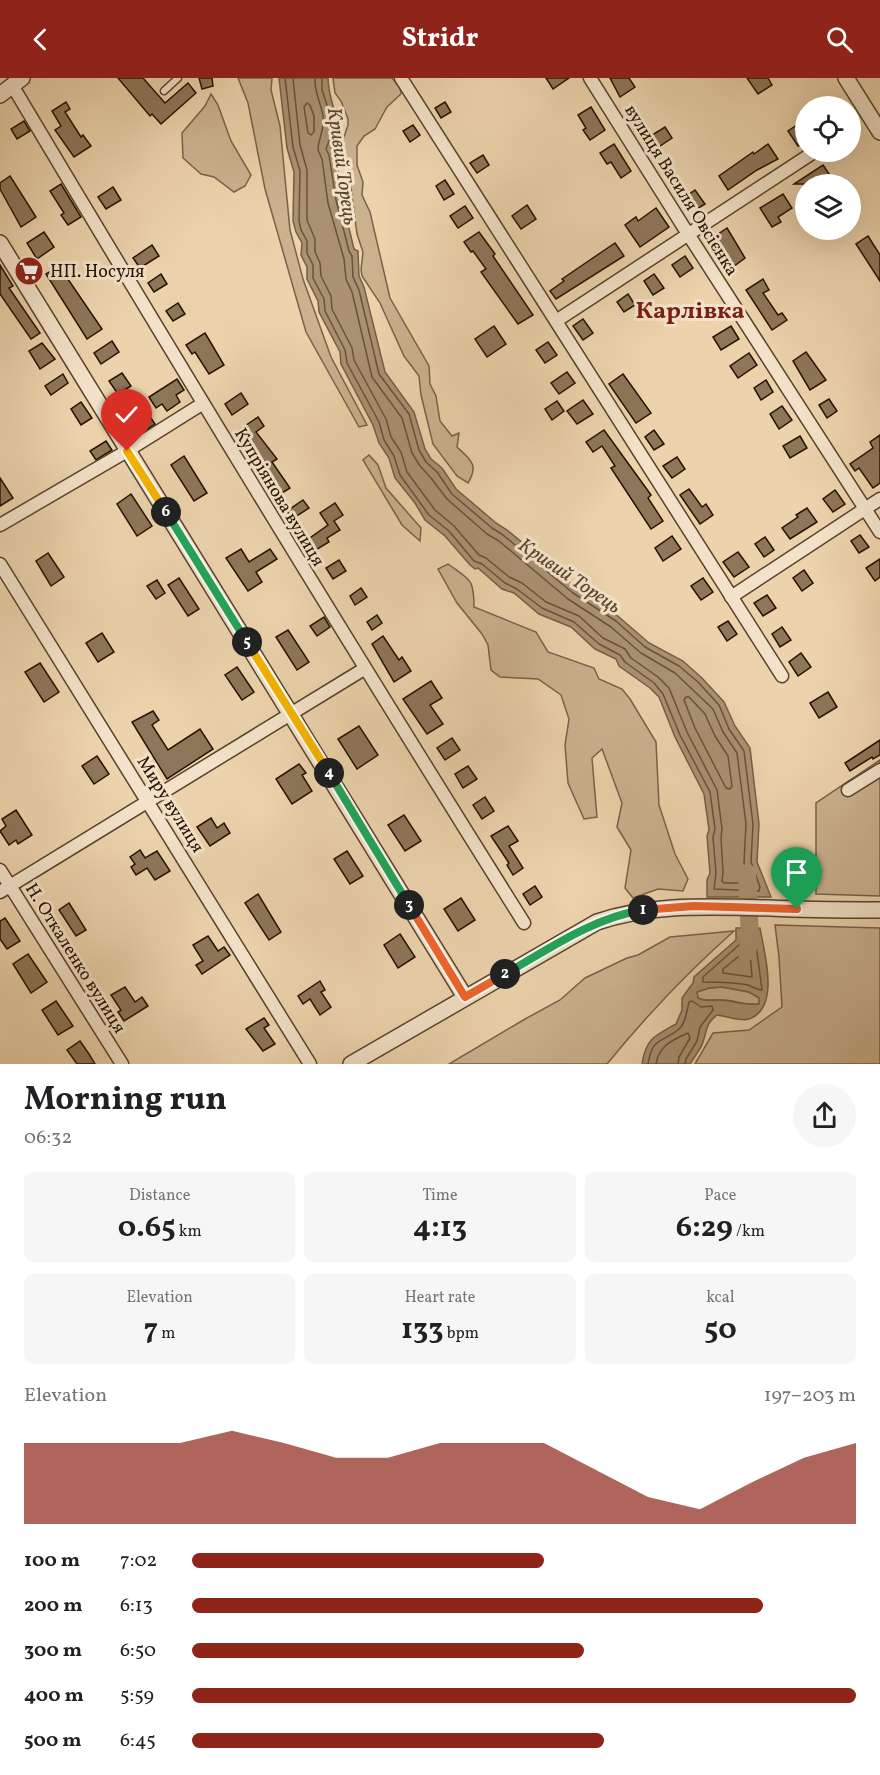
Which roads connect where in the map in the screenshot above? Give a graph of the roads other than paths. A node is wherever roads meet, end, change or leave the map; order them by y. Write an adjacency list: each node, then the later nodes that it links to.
1 (178, 78): 6 (lane)
2 (401, 78): 11 (street)
3 (590, 78): 9 (street, вулиця Василя Овсієнка)
4 (846, 78): 7 (street)
5 (11, 86): 12 (street, Купріянова вулиця)
6 (164, 91)
7 (880, 132)
8 (799, 162): 9 (street)
9 (688, 234): 11 (street); 15 (street, вулиця Василя Овсієнка)
10 (0, 243): 13 (street)
11 (556, 321): 19 (street)
12 (202, 404): 13 (street); 20 (street, Купріянова вулиця)
13 (127, 451): 16 (street); 22 (street)
14 (880, 499): 15 (street)
15 (865, 508): 17 (street, вулиця Василя Овсієнка); 19 (street)
16 (0, 525)
17 (880, 532)
18 (0, 564): 25 (street, Миру вулиця)
19 (731, 597): 21 (street)
20 (364, 669): 22 (street); 29 (street, Купріянова вулиця)
21 (782, 676)
22 (292, 713): 25 (street); 30 (street)
23 (880, 770): 24 (street)
24 (848, 790)
25 (148, 802): 27 (street); 32 (street, Миру вулиця)
26 (0, 870): 27 (street, Н. Откаленко вулиця)
27 (5, 889): 31 (street, Н. Откаленко вулиця)
28 (880, 910): 30 (street)
29 (524, 923)
30 (465, 997): 33 (street)
31 (122, 1064)
32 (310, 1064)
33 (351, 1064)

